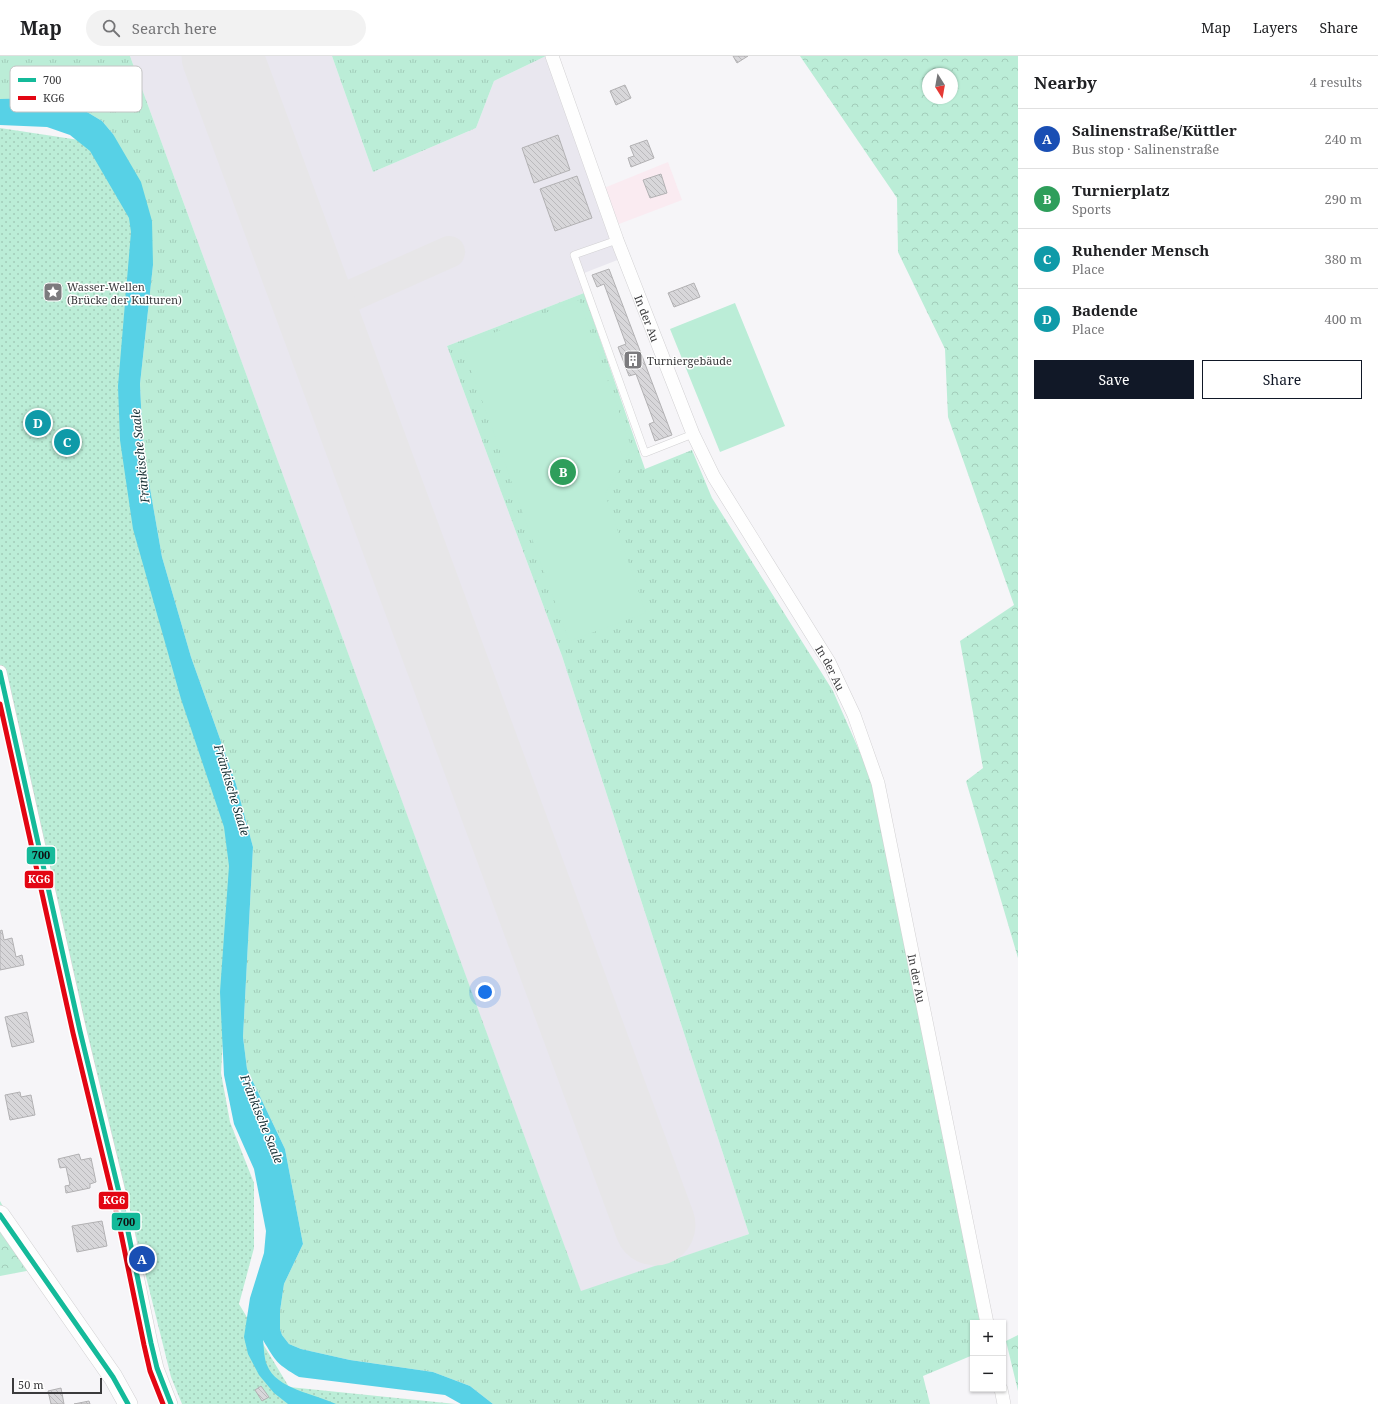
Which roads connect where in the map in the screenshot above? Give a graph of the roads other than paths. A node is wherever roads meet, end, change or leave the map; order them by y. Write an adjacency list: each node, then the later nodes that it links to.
1 (552, 56): 2 (street, In der Au)
2 (617, 240): 3 (street, In der Au); 3 (lane)
3 (693, 434): 6 (street, In der Au)
4 (0, 672): 9 (street)
5 (0, 1215): 8 (main road)
6 (987, 1320)
7 (1002, 1392): 10 (street)
8 (128, 1404)
9 (170, 1404)
10 (1004, 1404)

